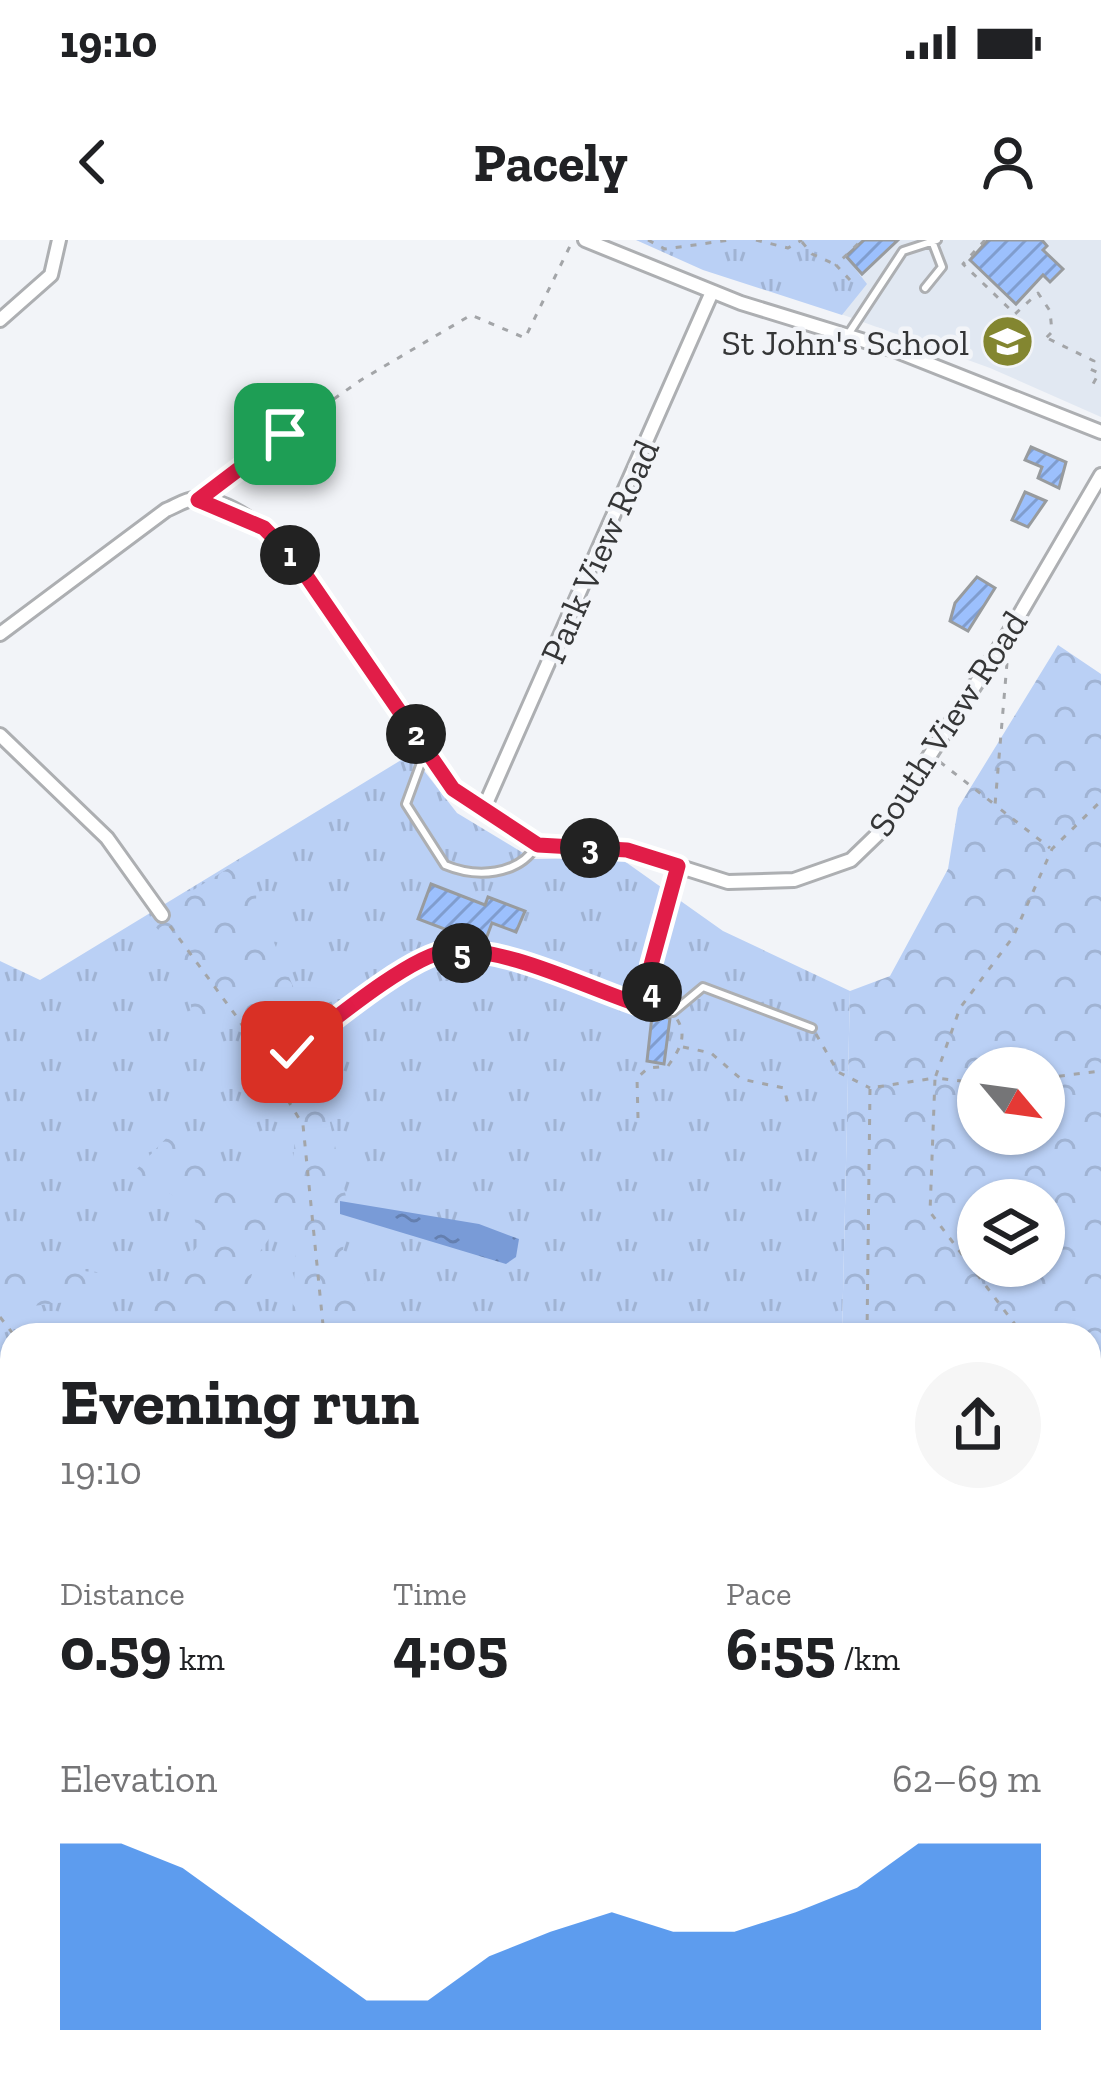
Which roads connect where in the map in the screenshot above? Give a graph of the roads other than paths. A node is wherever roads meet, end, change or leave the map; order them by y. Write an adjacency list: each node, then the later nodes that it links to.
1 (59, 240): 6 (street)
2 (585, 240): 5 (street)
3 (935, 241): 4 (lane); 7 (lane)
4 (926, 288)
5 (712, 292): 7 (street); 13 (street, Park View Road)
6 (0, 320)
7 (847, 336): 8 (street)
8 (1101, 432)
9 (1101, 475): 15 (street, South View Road)
10 (0, 634): 12 (street)
11 (0, 735): 16 (street)
12 (426, 748): 13 (street); 14 (lane)
13 (484, 808): 14 (street)
14 (538, 845): 15 (street, South View Road)
15 (678, 866): 17 (lane)
16 (162, 915)
17 (812, 1028)

